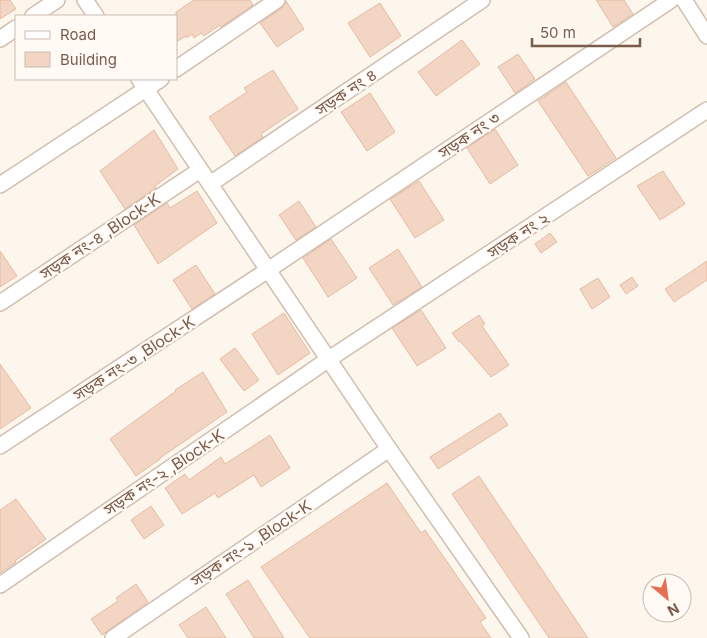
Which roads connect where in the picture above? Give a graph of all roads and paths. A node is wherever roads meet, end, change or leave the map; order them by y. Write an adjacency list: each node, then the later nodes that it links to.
1 (57, 0): 7 (street)
2 (85, 0): 8 (street)
3 (277, 0): 12 (street)
4 (482, 0): 17 (street, সড়ক নং ৪)
5 (671, 0): 19 (street, সড়ক নং ৩)
6 (684, 0): 10 (street)
7 (34, 15)
8 (95, 15)
9 (15, 29): 11 (street)
10 (707, 36)
11 (0, 39)
12 (178, 68)
13 (157, 80): 14 (street)
14 (142, 84): 16 (street); 18 (street)
15 (707, 110): 21 (street, সড়ক নং ২)
16 (200, 170): 17 (street); 20 (street, সড়ক নং-৪ ,Block-K)
17 (210, 184): 19 (street)
18 (0, 185)
19 (268, 270): 21 (street); 22 (street, সড়ক নং-৩ ,Block-K)
20 (0, 303)
21 (328, 359): 23 (street); 24 (street, সড়ক নং-২ ,Block-K)
22 (0, 446)
23 (389, 449): 25 (street, সড়ক নং-১ ,Block-K); 26 (street)
24 (0, 585)
25 (113, 638)
26 (521, 638)

